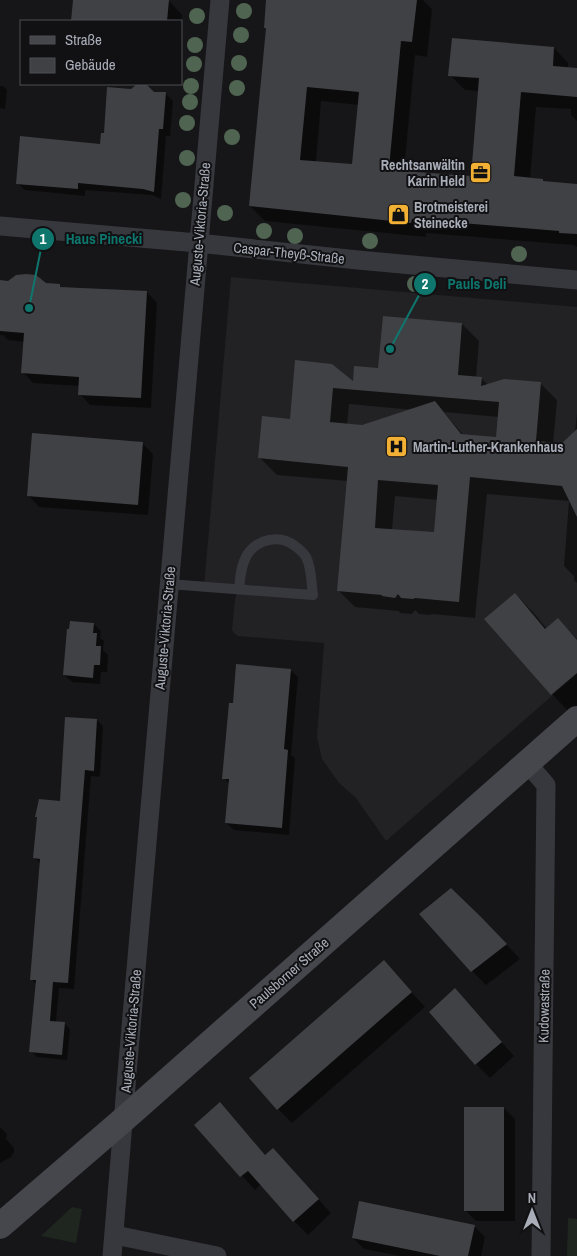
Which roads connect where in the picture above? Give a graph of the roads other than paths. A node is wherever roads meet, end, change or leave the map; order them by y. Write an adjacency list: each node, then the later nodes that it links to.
1 (220, 0): 3 (street, Auguste-Viktoria-Straße)
2 (0, 226): 3 (street, Caspar-Theyß-Straße)
3 (198, 243): 4 (street, Caspar-Theyß-Straße); 5 (street, Auguste-Viktoria-Straße)
4 (577, 280)
5 (169, 584): 6 (lane); 9 (street, Auguste-Viktoria-Straße)
6 (239, 589): 6 (lane)
7 (577, 718): 8 (street, Paulsborner Straße)
8 (527, 763): 9 (street, Paulsborner Straße); 14 (street, Kudowastraße)
9 (123, 1120): 10 (street, Paulsborner Straße); 11 (street, Auguste-Viktoria-Straße)
10 (0, 1226)
11 (115, 1235): 12 (street, Auguste-Viktoria-Straße); 13 (street)
12 (112, 1256)
13 (217, 1256)
14 (541, 1256)

